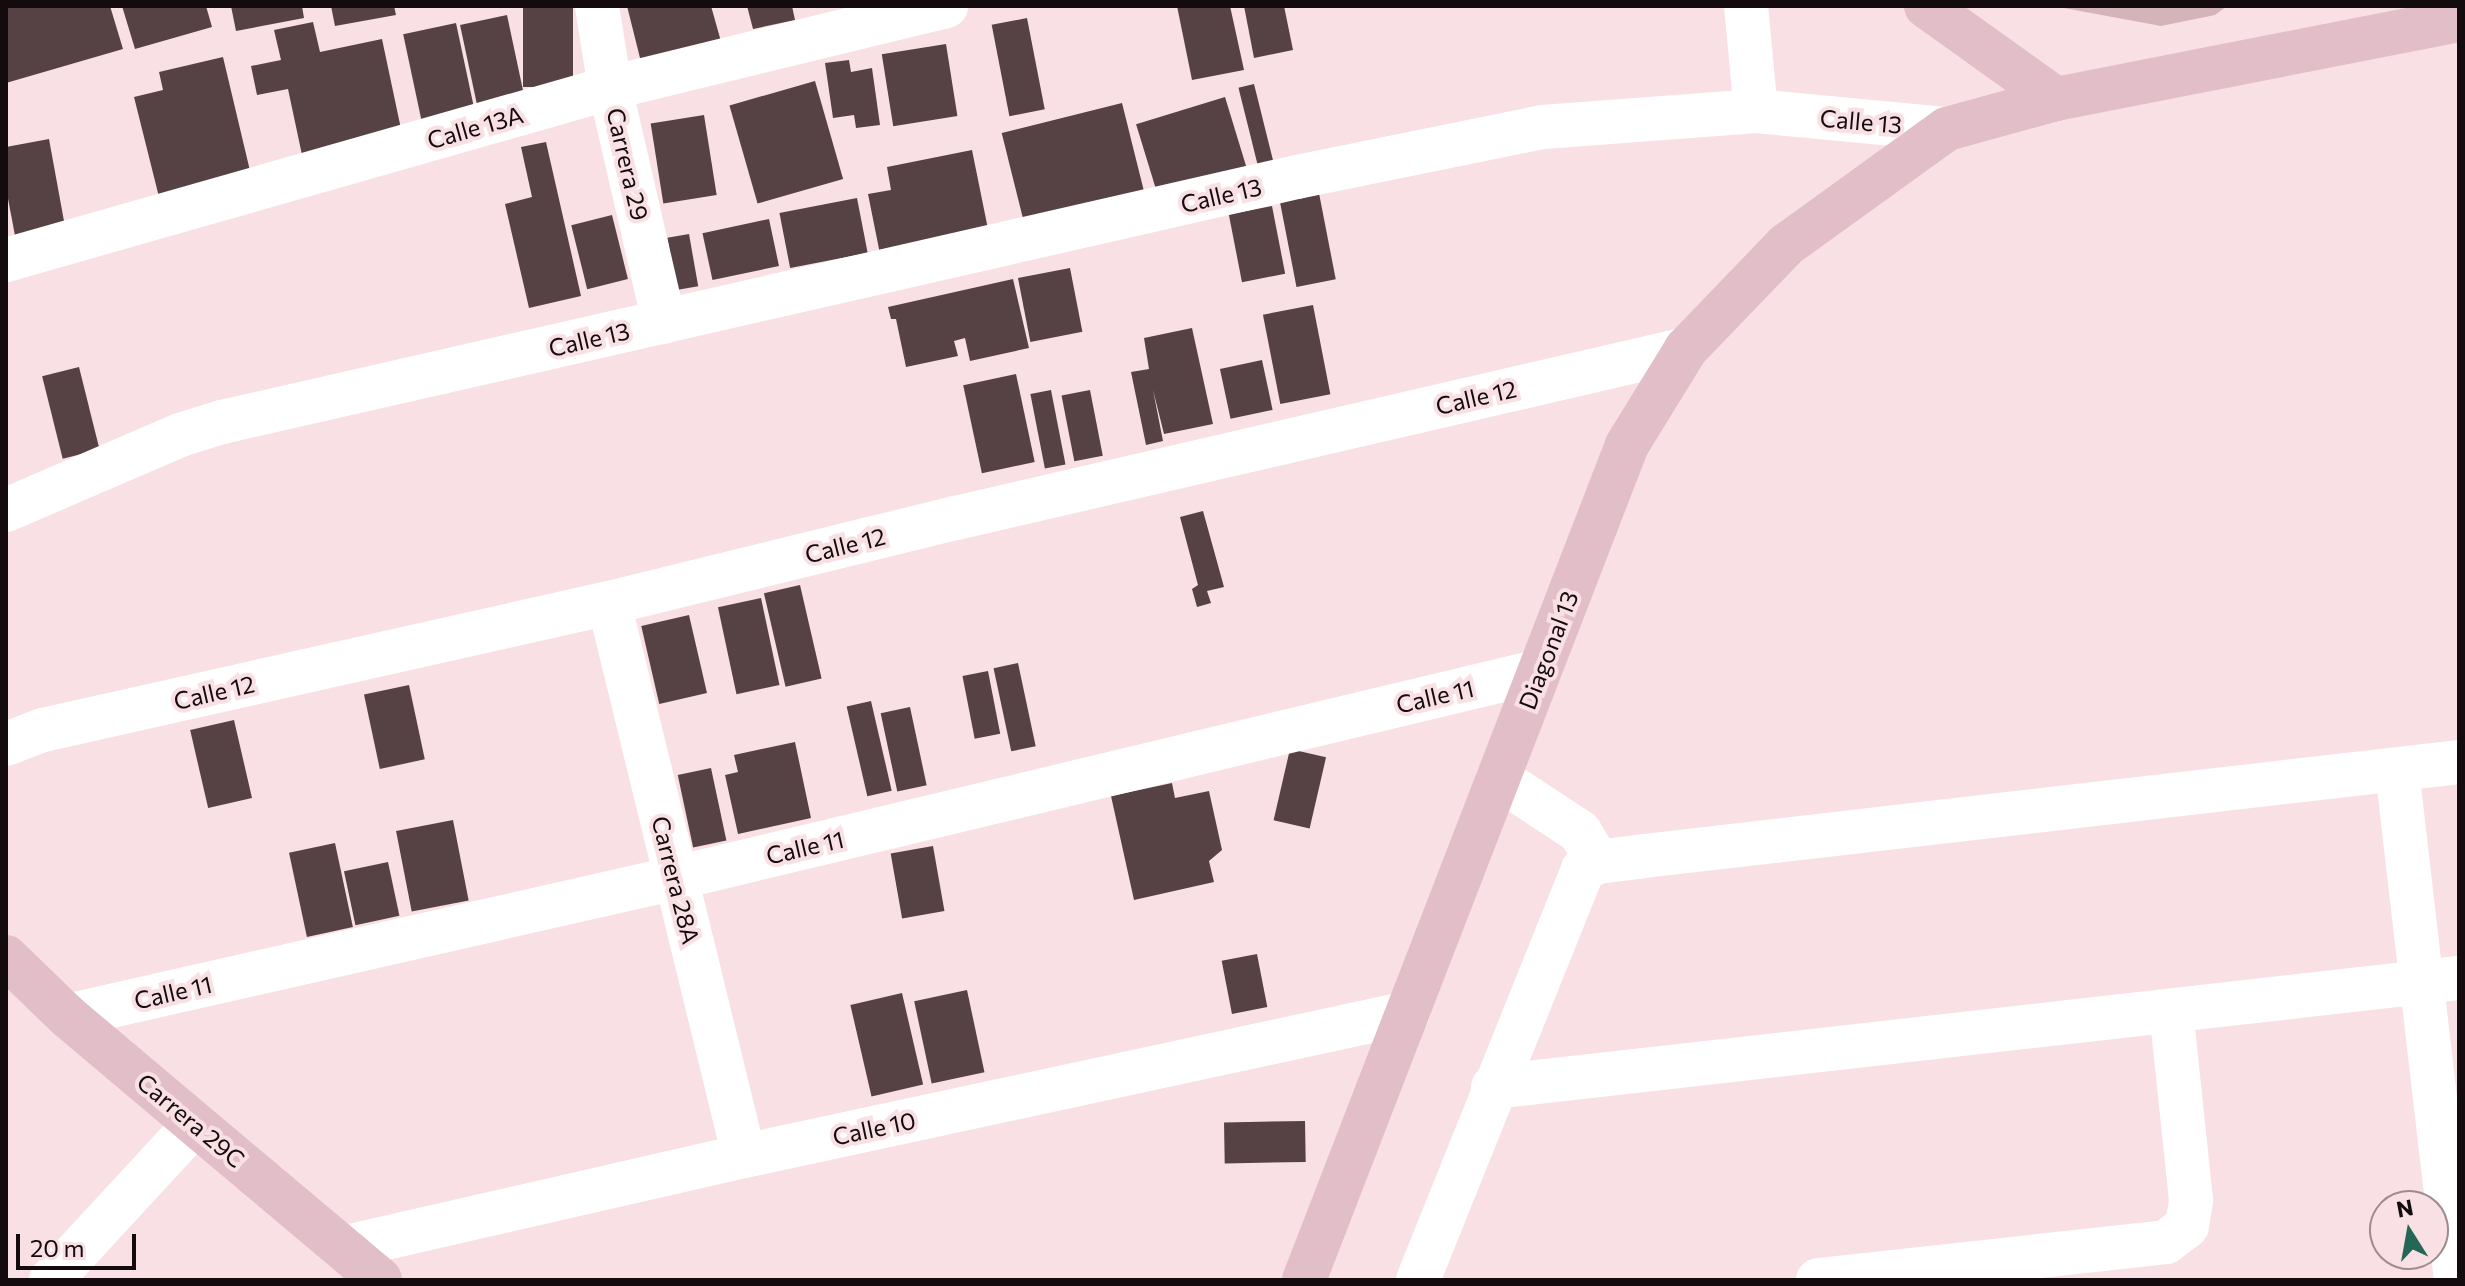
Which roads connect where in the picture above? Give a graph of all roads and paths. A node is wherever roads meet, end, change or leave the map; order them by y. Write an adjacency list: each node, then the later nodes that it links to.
1 (597, 6): 6 (street, Carrera 29)
2 (946, 6): 6 (street, Calle 13A)
3 (1746, 6): 8 (street)
4 (1926, 6): 7 (street)
5 (2459, 20): 7 (street, Calle 13)
6 (610, 88): 10 (street, Calle 13A); 11 (street, Carrera 29)
7 (2056, 99): 9 (street, Calle 13)
8 (1756, 111): 9 (street, Calle 13); 11 (street, Calle 13)
9 (1947, 129): 12 (street, Diagonal 13)
10 (6, 260)
11 (664, 322): 13 (street, Calle 13)
12 (1686, 349): 14 (street, Calle 12); 15 (street, Diagonal 13)
13 (6, 510)
14 (609, 603): 16 (street, Calle 12); 21 (street, Carrera 28A)
15 (1540, 671): 19 (street, Diagonal 13); 21 (street, Calle 11)
16 (6, 744)
17 (2459, 762): 18 (street)
18 (2397, 770): 20 (street); 23 (street)
19 (1498, 778): 20 (street); 25 (street, Diagonal 13)
20 (1598, 862): 27 (street)
21 (676, 878): 26 (street, Calle 11); 29 (street, Carrera 28A)
22 (6, 957): 26 (street, Carrera 29C)
23 (2440, 980): 24 (street); 30 (street)
24 (2171, 1011): 27 (street); 32 (street)
25 (1408, 1013): 29 (street, Calle 10); 35 (street, Diagonal 13)
26 (67, 1016): 28 (street, Carrera 29C)
27 (1493, 1087): 36 (street)
28 (195, 1124): 31 (street, Carrera 29C); 33 (street)
29 (744, 1156): 31 (street, Calle 10)
30 (2453, 1199): 38 (street)
31 (342, 1248): 34 (street, Carrera 29C)
32 (2022, 1269): 37 (street)
33 (51, 1280)
34 (380, 1280)
35 (1304, 1280)
36 (1418, 1280)
37 (1818, 1280)
38 (2456, 1280)

